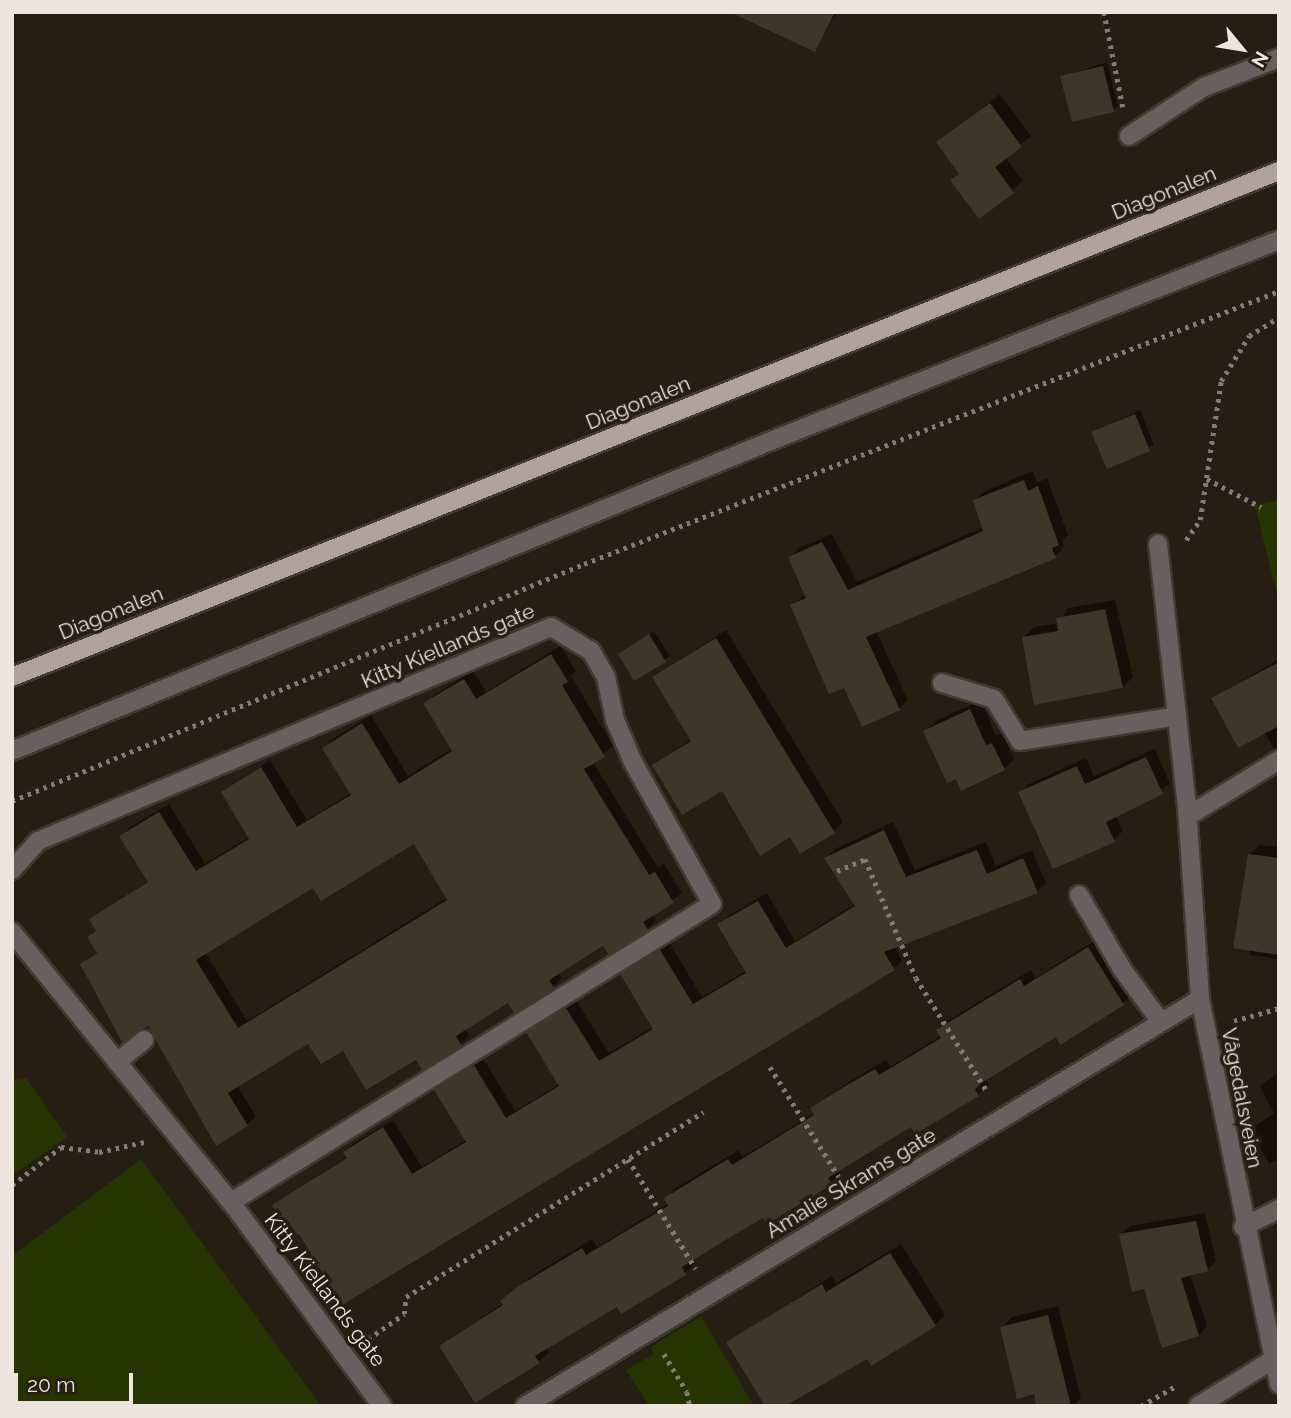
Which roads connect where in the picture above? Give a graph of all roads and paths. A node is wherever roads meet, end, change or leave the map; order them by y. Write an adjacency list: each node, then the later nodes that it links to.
1 (1104, 12): 3 (path)
2 (1279, 58): 3 (street)
3 (1129, 136)
4 (1279, 171): 11 (main road, Diagonalen)
5 (1279, 240): 14 (street)
6 (1279, 291): 16 (path)
7 (1279, 317): 8 (path)
8 (1207, 479): 9 (path); 10 (path)
9 (1261, 508)
10 (1158, 544): 13 (street, Vågedalsveien)
11 (13, 677)
12 (942, 683): 13 (street)
13 (1177, 716): 17 (street, Vågedalsveien)
14 (12, 751)
15 (1279, 760): 17 (street)
16 (12, 801)
17 (1188, 816): 22 (street, Vågedalsveien)
18 (12, 870): 33 (street, Kitty Kiellands gate)
19 (836, 871): 29 (path)
20 (1079, 895): 24 (street)
21 (12, 932): 26 (street, Kitty Kiellands gate)
22 (1200, 999): 23 (path); 24 (street, Amalie Skrams gate); 36 (street, Vågedalsveien)
23 (1279, 1008)
24 (1161, 1022): 29 (street, Amalie Skrams gate)
25 (144, 1040): 26 (street)
26 (117, 1062): 30 (street, Kitty Kiellands gate)
27 (770, 1068): 34 (path)
28 (703, 1112): 31 (path)
29 (1004, 1117): 34 (street, Amalie Skrams gate)
30 (172, 1129): 32 (path); 33 (street, Kitty Kiellands gate)
31 (628, 1159): 37 (path); 39 (path)
32 (12, 1185)
33 (231, 1202): 39 (street, Kitty Kiellands gate)
34 (852, 1209): 37 (street, Amalie Skrams gate)
35 (1279, 1209): 36 (street)
36 (1243, 1227): 40 (street, Vågedalsveien)
37 (708, 1296): 38 (street, Amalie Skrams gate)
38 (632, 1342): 44 (street, Amalie Skrams gate); 45 (path)
39 (344, 1355): 43 (street, Kitty Kiellands gate)
40 (1271, 1361): 42 (street, Vågedalsveien); 47 (street)
41 (1180, 1383): 46 (path)
42 (1279, 1384)
43 (382, 1406)
44 (525, 1406)
45 (690, 1406)
46 (1141, 1406)
47 (1198, 1406)

